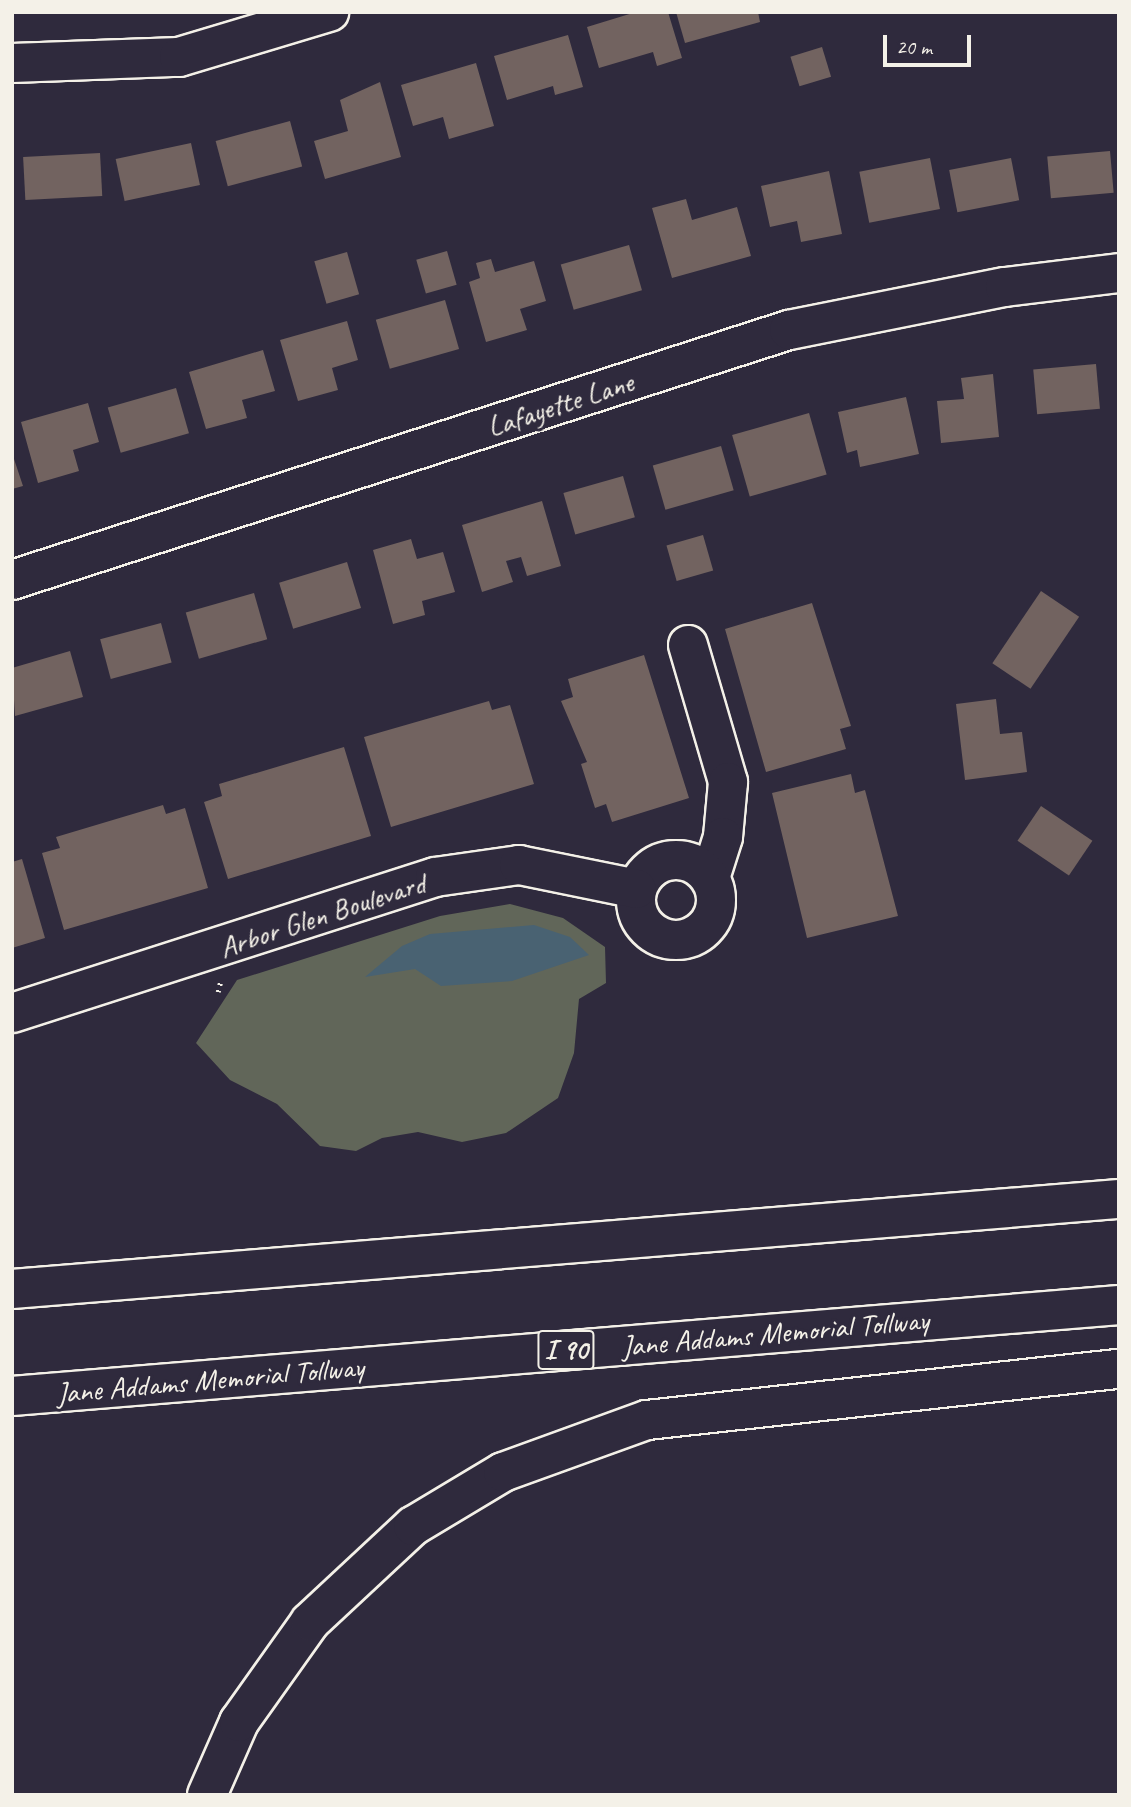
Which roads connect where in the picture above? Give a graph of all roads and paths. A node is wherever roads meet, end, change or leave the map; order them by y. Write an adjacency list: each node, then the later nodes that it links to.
1 (329, 12): 2 (main road)
2 (12, 63)
3 (1119, 273): 4 (main road, Lafayette Lane)
4 (12, 580)
5 (688, 645): 6 (main road)
6 (710, 878): 7 (main road); 7 (main road)
7 (637, 889): 8 (main road, Arbor Glen Boulevard)
8 (12, 1013)
9 (1119, 1199): 10 (main road)
10 (12, 1289)
11 (1119, 1305): 13 (main road, Jane Addams Memorial Tollway / I 90)
12 (1119, 1369): 14 (main road)
13 (12, 1396)
14 (207, 1795)

